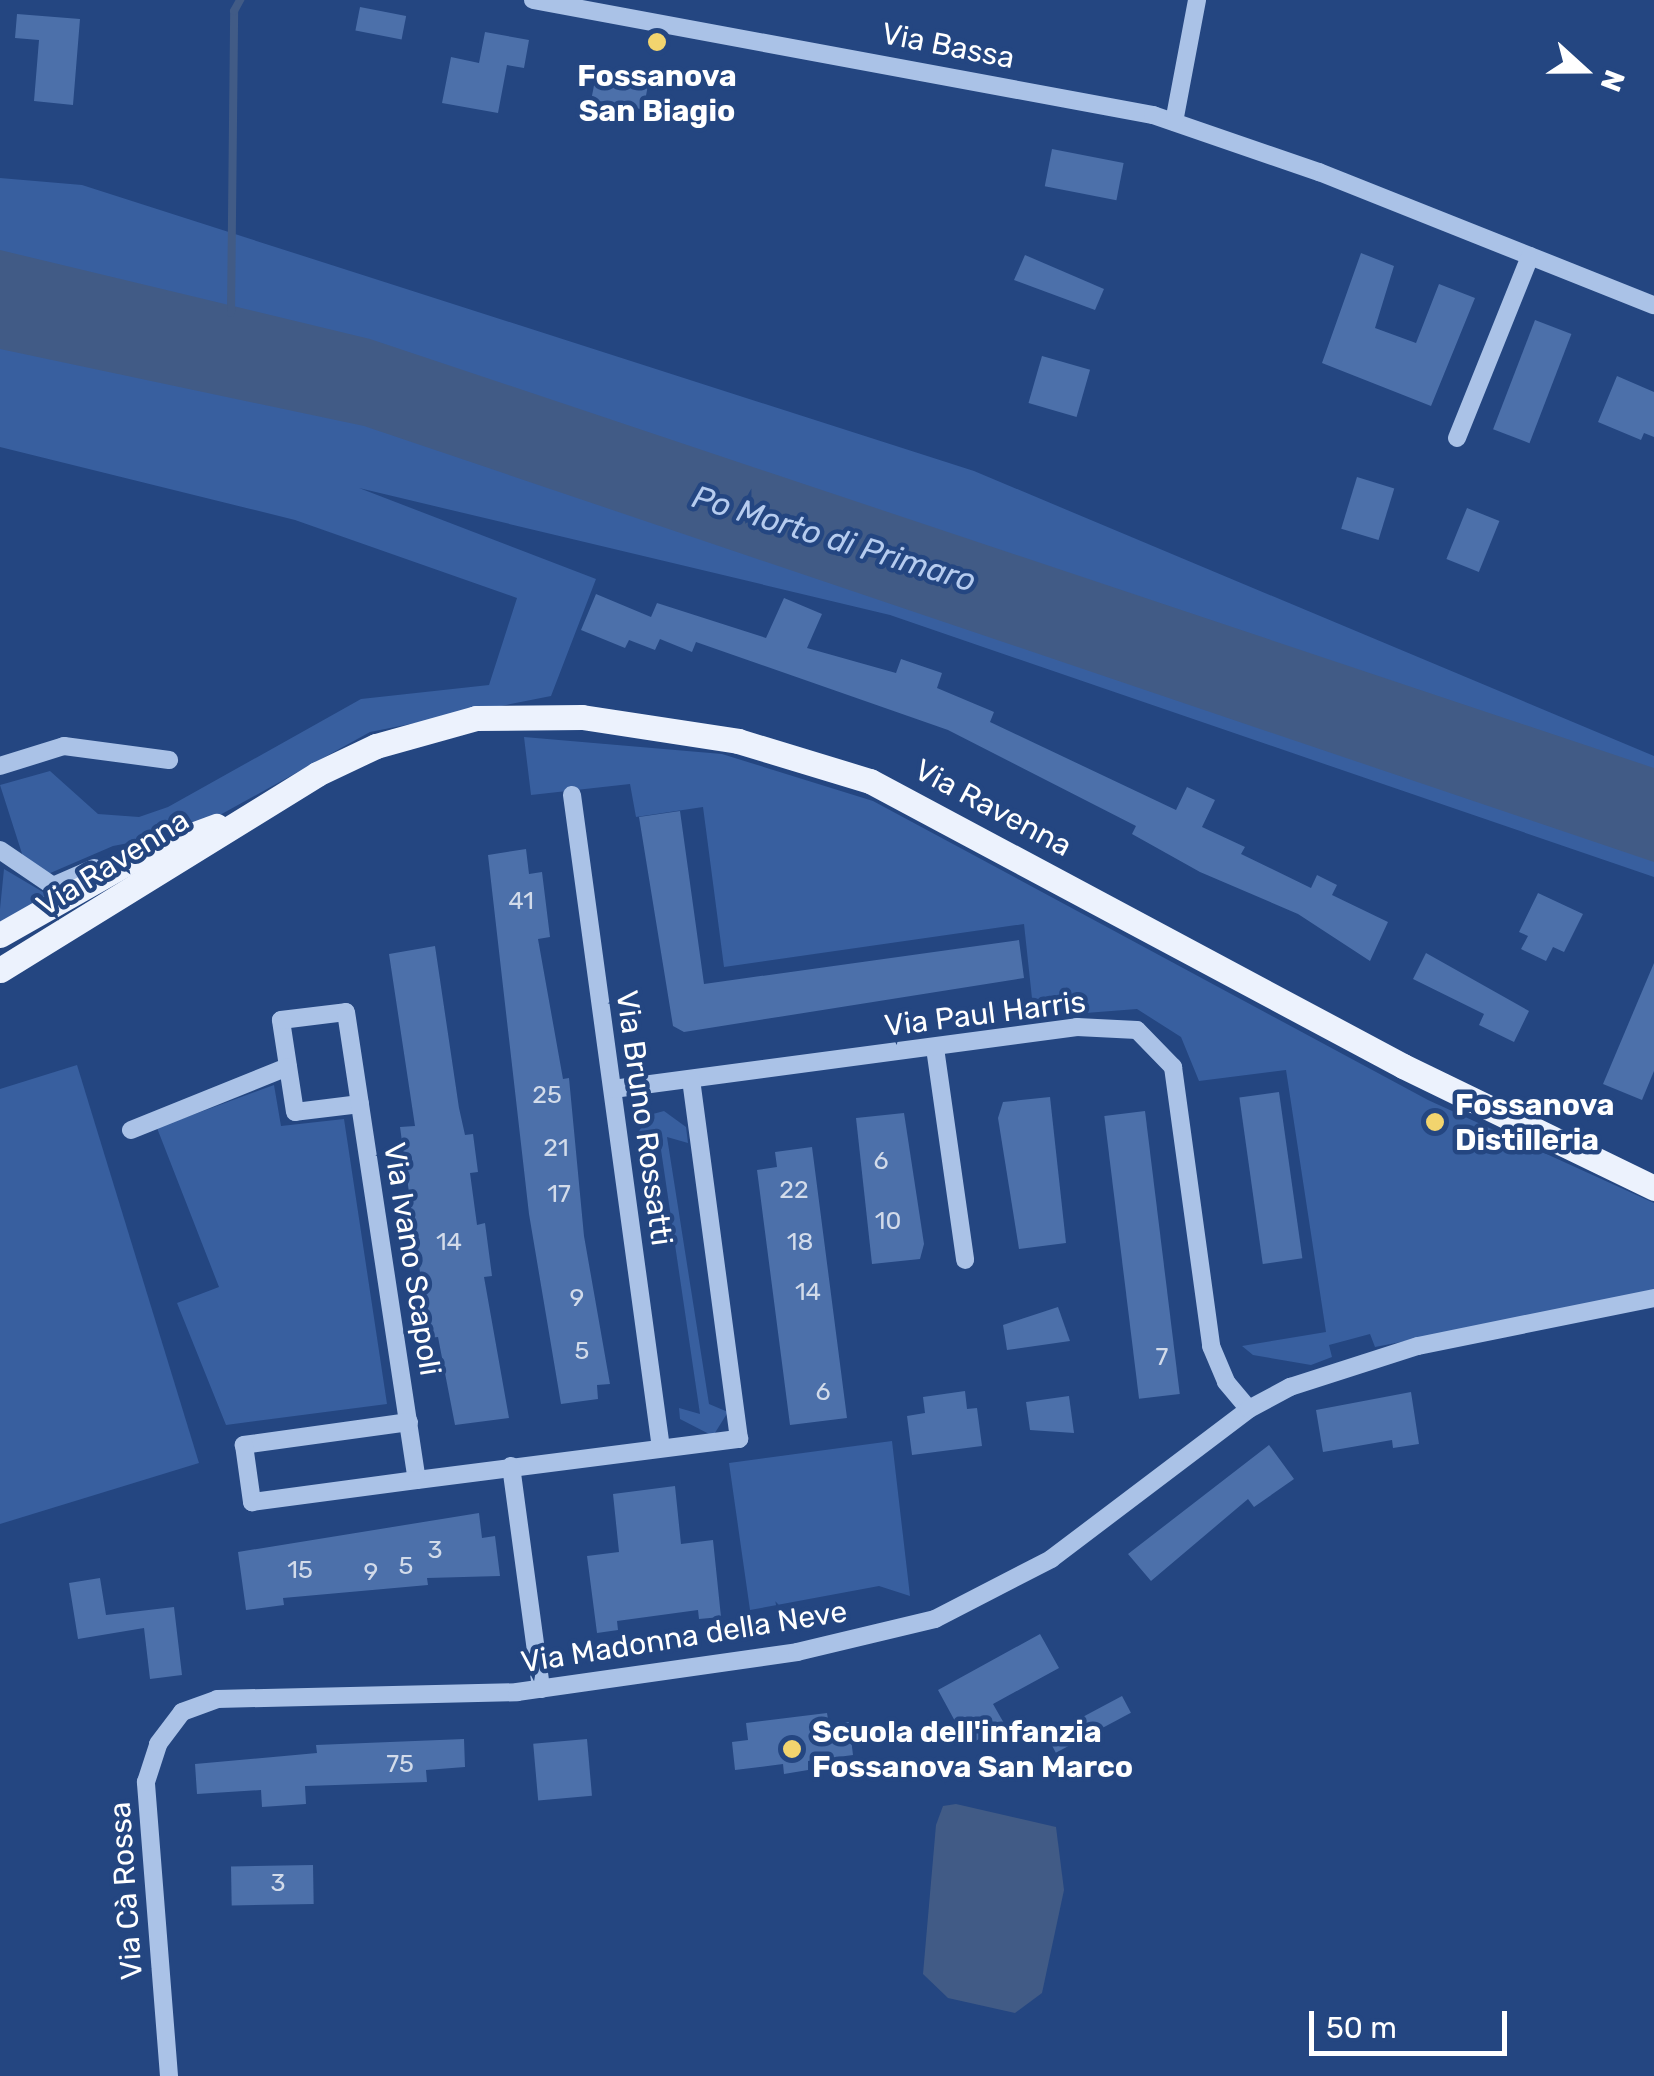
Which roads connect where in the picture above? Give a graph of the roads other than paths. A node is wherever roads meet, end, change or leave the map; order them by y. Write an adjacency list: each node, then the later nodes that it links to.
1 (533, 0): 3 (street, Via Bassa)
2 (1197, 0): 3 (street)
3 (1174, 122): 4 (street, Via Bassa)
4 (1530, 256): 5 (street, Via Bassa); 6 (street)
5 (1654, 304)
6 (1457, 438)
7 (169, 760): 8 (street)
8 (0, 766)
9 (572, 795): 18 (street, Via Bruno Rossatti)
10 (258, 810): 12 (main road, Via Ravenna); 14 (main road, Via Ravenna); 21 (main road, Via Ravenna)
11 (0, 850): 12 (street)
12 (146, 852): 13 (main road, Via Ravenna)
13 (0, 935)
14 (0, 970)
15 (936, 1048): 17 (street, Via Paul Harris); 22 (street); 24 (street, Via Paul Harris)
16 (288, 1067): 19 (street, Via Ivano Scapoli); 19 (street, Via Ivano Scapoli); 20 (street)
17 (690, 1079): 18 (street, Via Paul Harris); 26 (street, Via Bruno Rossatti)
18 (613, 1089): 26 (street, Via Bruno Rossatti)
19 (360, 1104): 25 (street, Via Ivano Scapoli)
20 (130, 1130)
21 (1654, 1188)
22 (964, 1260)
23 (1654, 1298): 24 (street, Via Madonna della Neve)
24 (1249, 1409): 29 (street, Via Madonna della Neve)
25 (409, 1422): 28 (street, Via Ivano Scapoli); 28 (street, Via Ivano Scapoli)
26 (661, 1448): 27 (street, Via Bruno Rossatti)
27 (510, 1466): 28 (street, Via Ivano Scapoli); 29 (street)
28 (417, 1480)
29 (541, 1689): 30 (street, Via Madonna della Neve)
30 (182, 1712): 31 (street, Via Cà Rossa)
31 (169, 2076)

